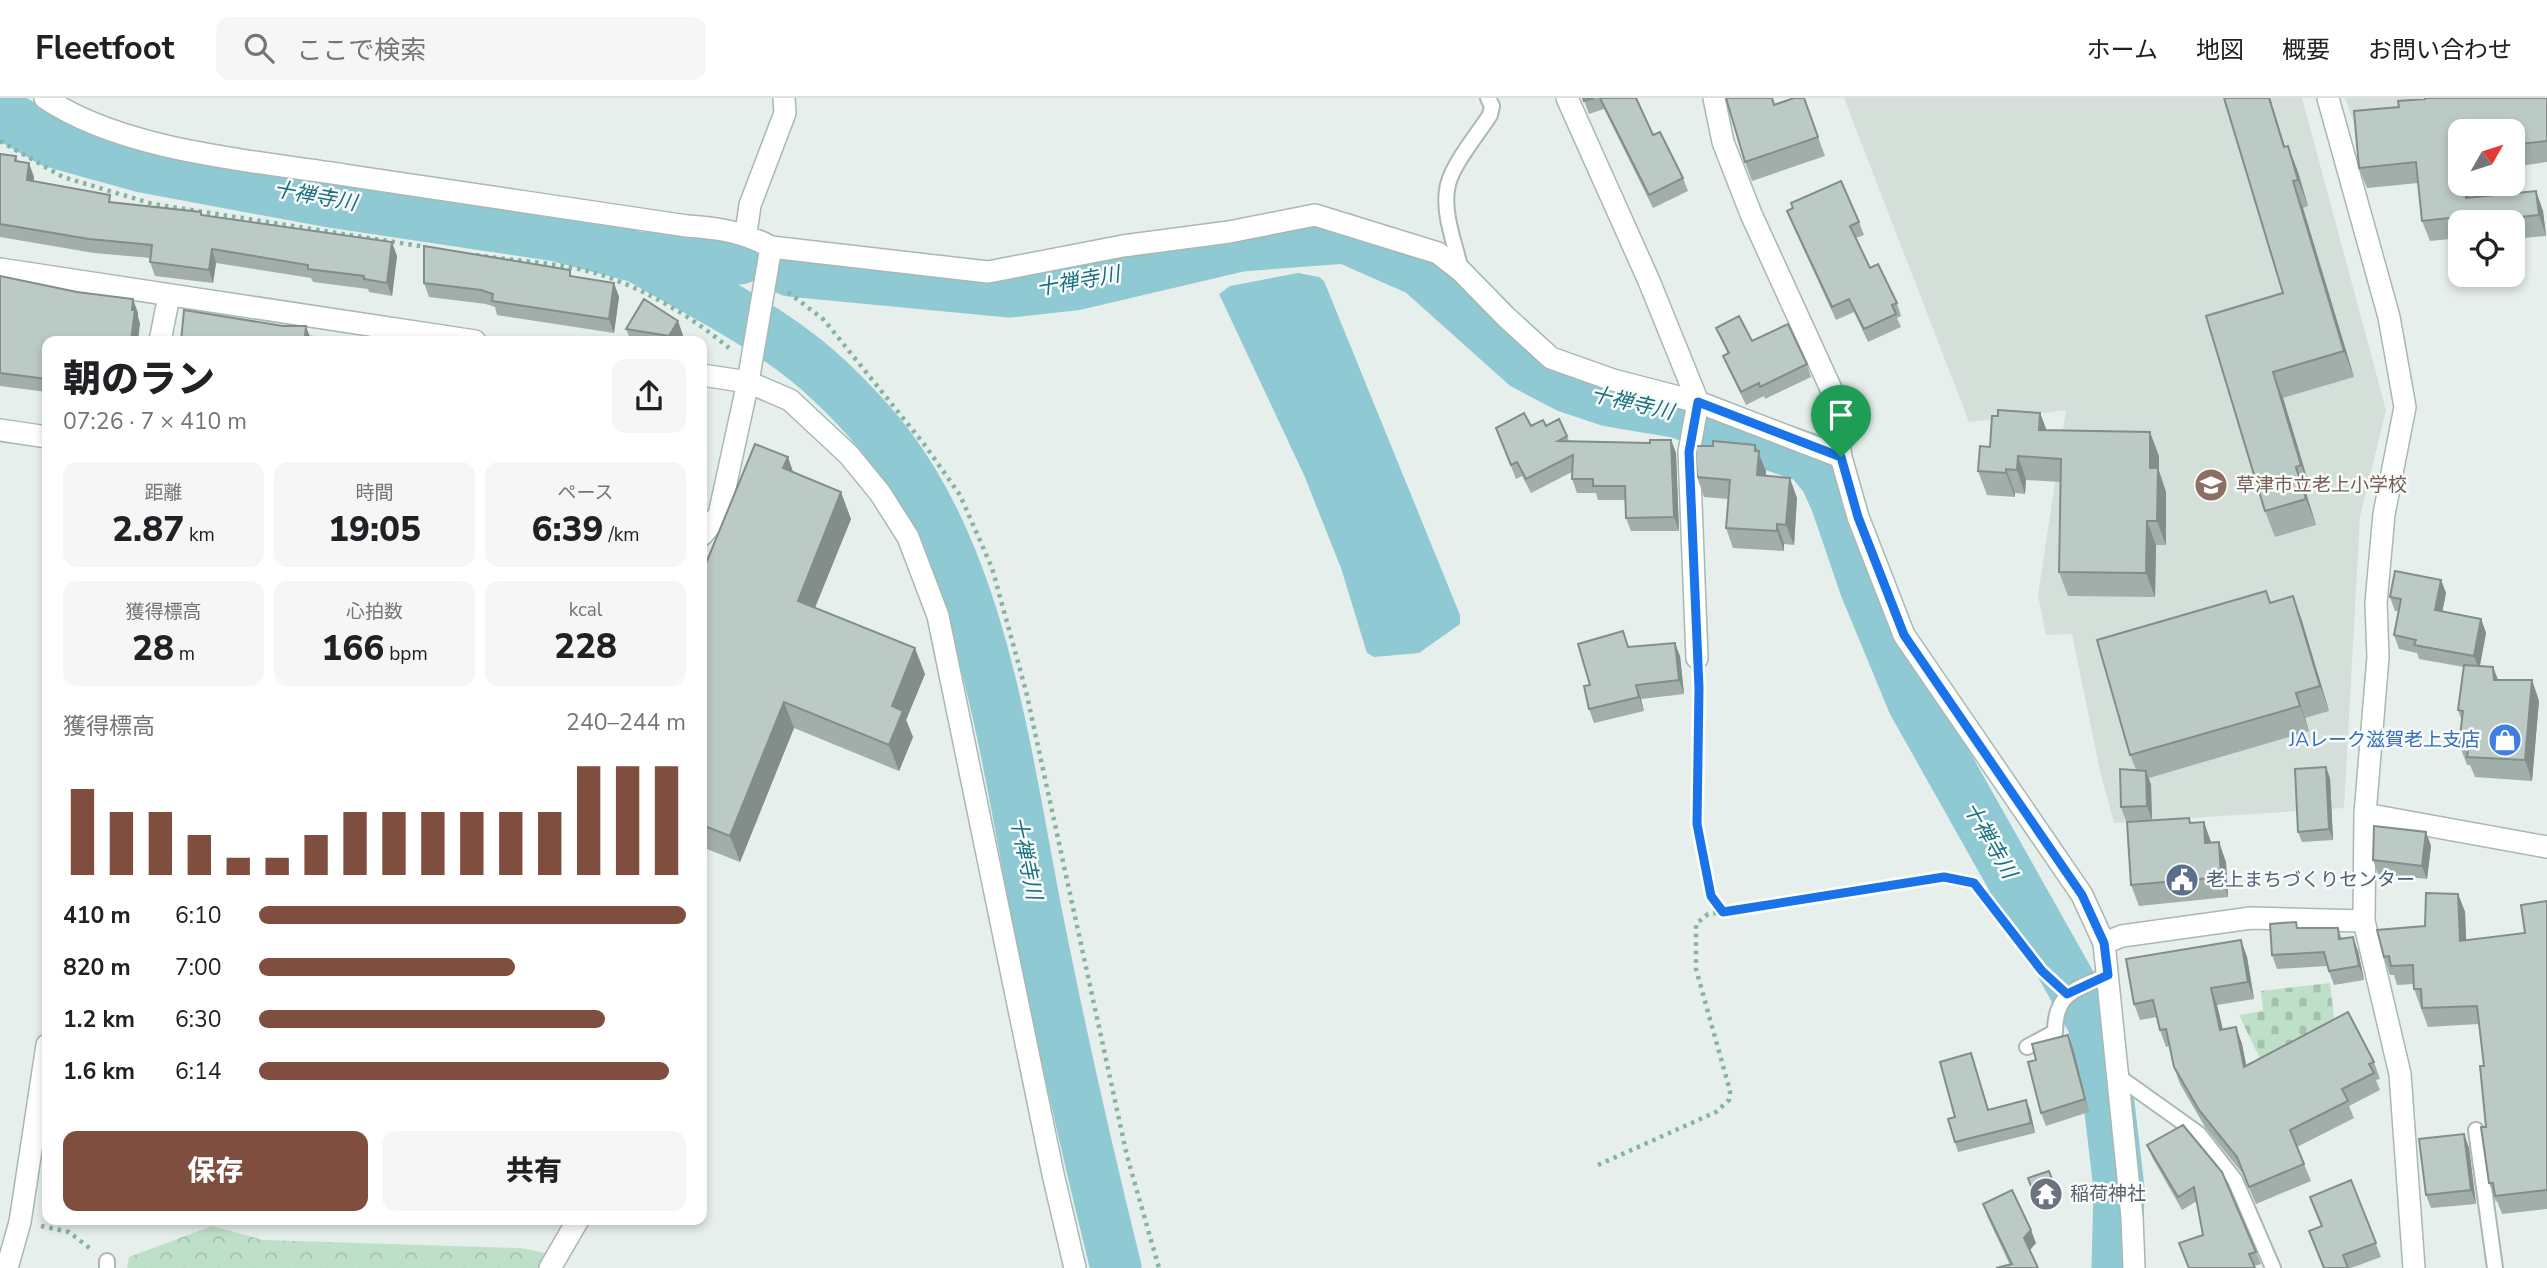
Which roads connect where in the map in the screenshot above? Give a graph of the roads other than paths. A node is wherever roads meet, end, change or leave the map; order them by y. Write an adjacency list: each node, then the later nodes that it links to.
1 (45, 98): 7 (street)
2 (785, 98): 7 (street)
3 (1488, 98): 10 (lane)
4 (1567, 98): 16 (street)
5 (1714, 98): 19 (street)
6 (2328, 98): 22 (street)
7 (746, 233): 8 (street)
8 (771, 247): 10 (street); 14 (street)
9 (0, 269): 11 (street)
10 (1461, 271): 16 (street)
11 (169, 296): 12 (street); 13 (street)
12 (161, 336)
13 (441, 336)
14 (751, 366): 15 (street); 20 (street); 34 (street)
15 (707, 374)
16 (1695, 415): 19 (street); 21 (street)
17 (0, 430): 18 (street)
18 (42, 436)
19 (1841, 457): 25 (street)
20 (707, 529)
21 (1696, 658)
22 (2365, 814): 23 (street); 24 (street)
23 (2547, 847)
24 (2364, 921): 25 (street); 37 (street)
25 (2104, 943): 26 (street)
26 (2108, 975): 27 (lane); 28 (street)
27 (2026, 1047)
28 (2119, 1077): 35 (street); 36 (lane)
29 (42, 1078): 32 (street)
30 (2476, 1130): 38 (lane)
31 (575, 1225): 33 (street)
32 (7, 1268)
33 (550, 1268)
34 (1075, 1268)
35 (2134, 1268)
36 (2273, 1268)
37 (2414, 1268)
38 (2495, 1268)

